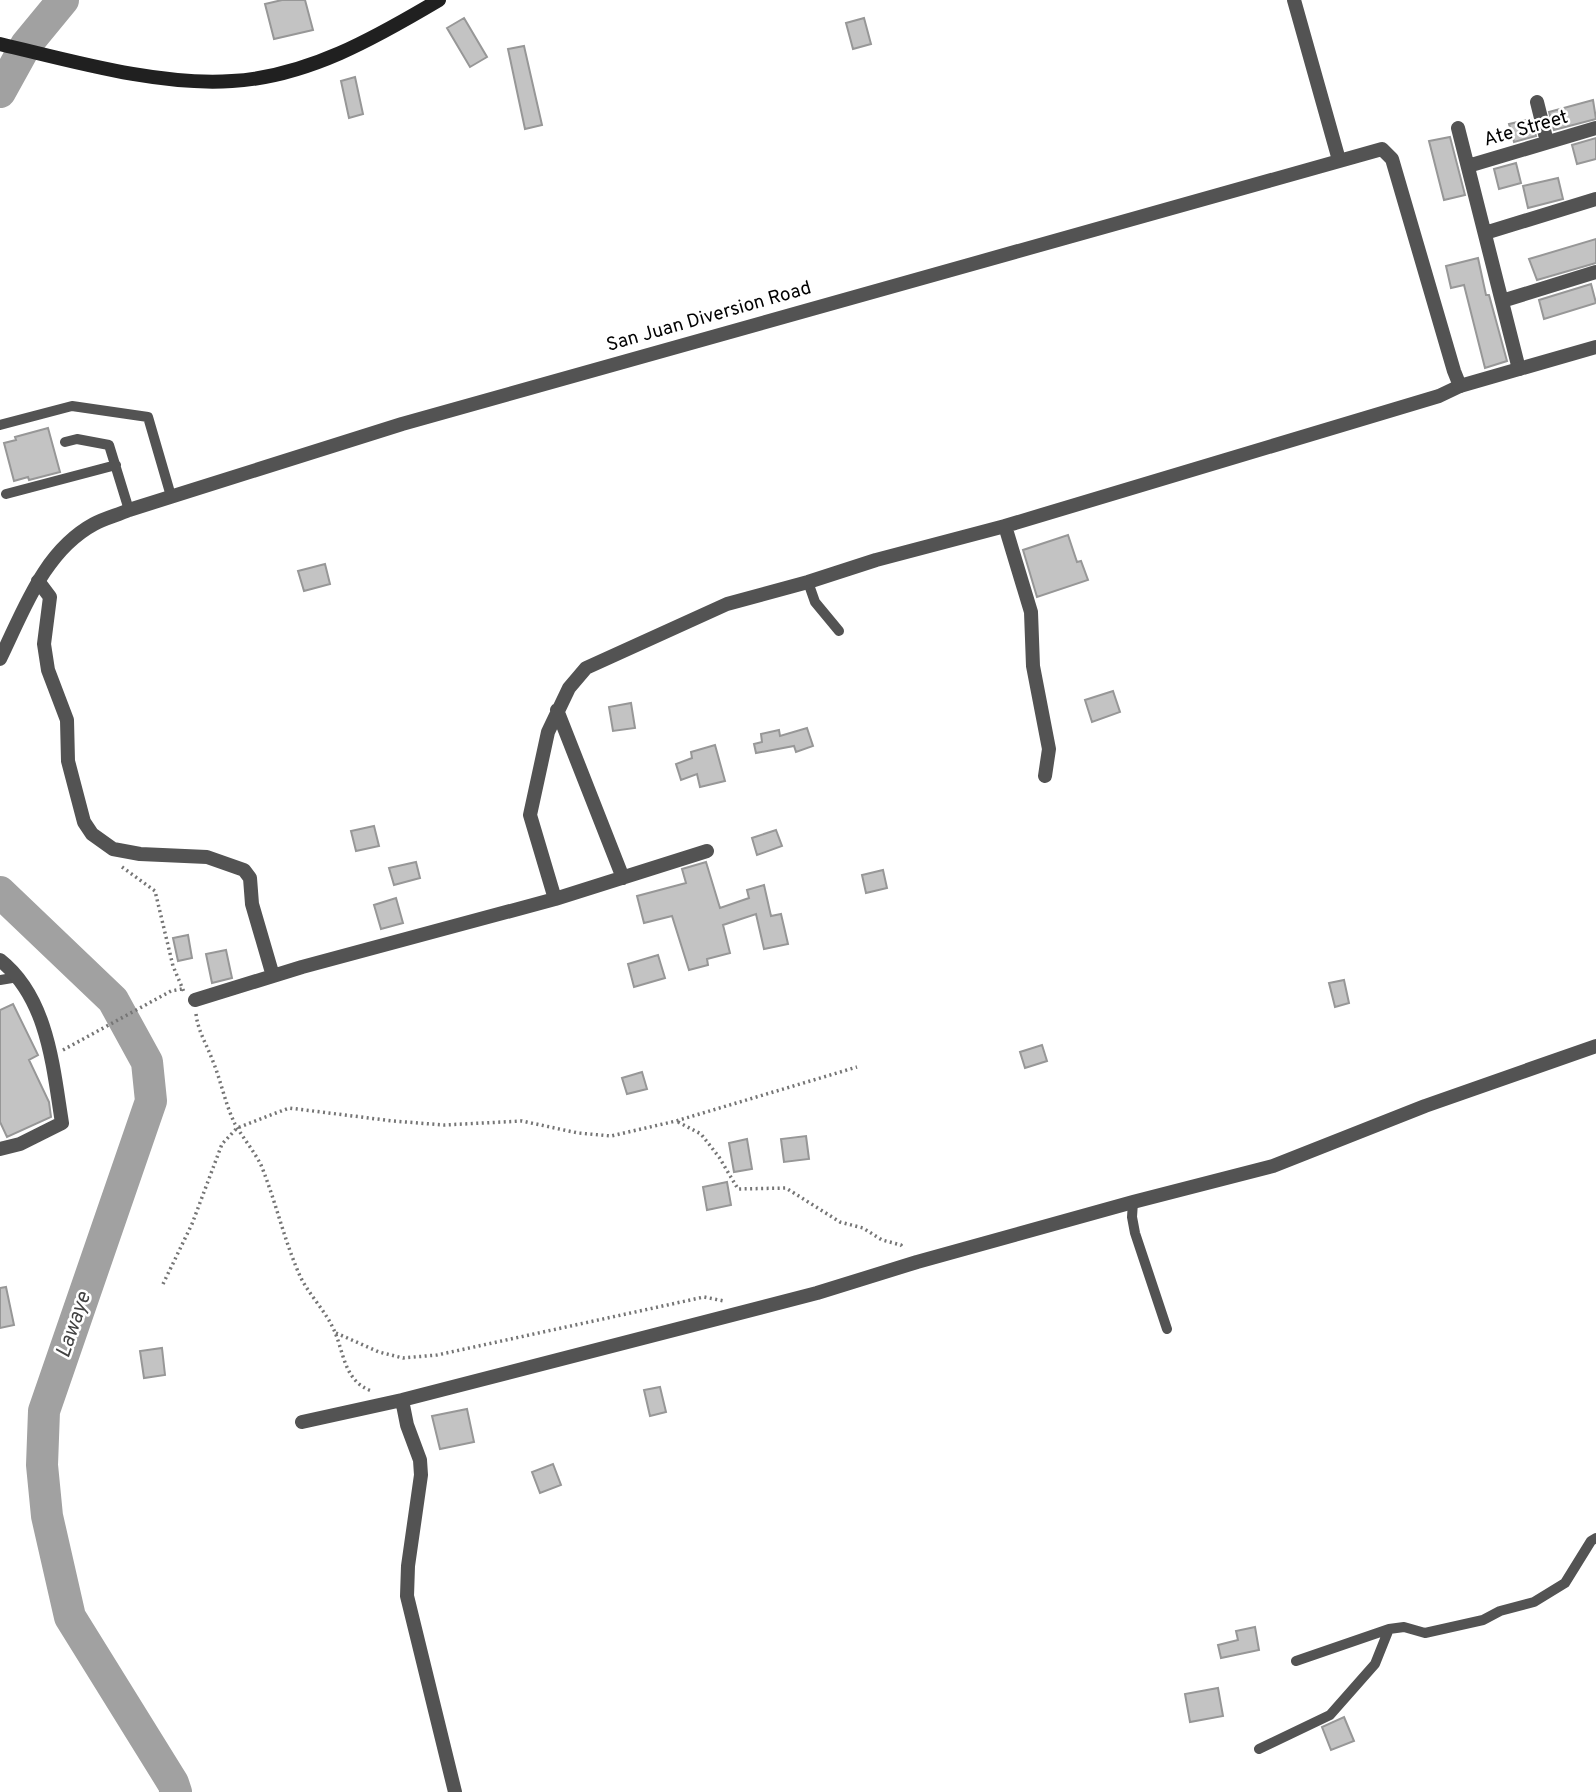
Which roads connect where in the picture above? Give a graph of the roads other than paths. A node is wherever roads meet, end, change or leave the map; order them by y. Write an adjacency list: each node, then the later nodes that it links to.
1 (439, 0): 3 (main road)
2 (1294, 0): 8 (street)
3 (0, 44)
4 (1537, 102): 7 (street)
5 (1458, 128): 9 (street)
6 (1596, 128): 7 (street, Ate Street)
7 (1547, 142): 9 (street, Ate Street)
8 (1339, 160): 16 (street, San Juan Diversion Road); 21 (street, San Juan Diversion Road)
9 (1468, 166): 11 (street)
10 (1596, 199): 11 (street)
11 (1485, 233): 13 (street)
12 (1596, 272): 13 (street)
13 (1502, 301): 15 (street)
14 (1596, 347): 15 (street)
15 (1519, 369): 16 (street)
16 (1460, 386): 23 (street)
17 (0, 425): 21 (lane)
18 (65, 442): 19 (lane)
19 (116, 466): 20 (lane); 22 (lane)
20 (6, 494)
21 (171, 496): 22 (street, San Juan Diversion Road)
22 (129, 510): 24 (street, San Juan Diversion Road)
23 (1005, 526): 25 (street); 29 (street)
24 (38, 582): 27 (street, San Juan Diversion Road); 34 (street)
25 (808, 582): 26 (lane); 28 (street)
26 (839, 631)
27 (0, 659)
28 (556, 710): 31 (street); 32 (street)
29 (1045, 776)
30 (707, 851): 31 (street)
31 (622, 877): 32 (street)
32 (555, 900): 34 (street)
33 (0, 960): 35 (street)
34 (273, 976): 37 (street)
35 (18, 977): 36 (lane); 39 (street)
36 (0, 981)
37 (195, 1000)
38 (1596, 1046): 40 (street)
39 (0, 1149)
40 (1133, 1202): 41 (lane); 42 (street)
41 (1167, 1329)
42 (402, 1400): 43 (street); 48 (street)
43 (302, 1422)
44 (1596, 1538): 45 (lane)
45 (1390, 1629): 46 (lane); 47 (lane)
46 (1296, 1661)
47 (1259, 1749)
48 (455, 1792)

